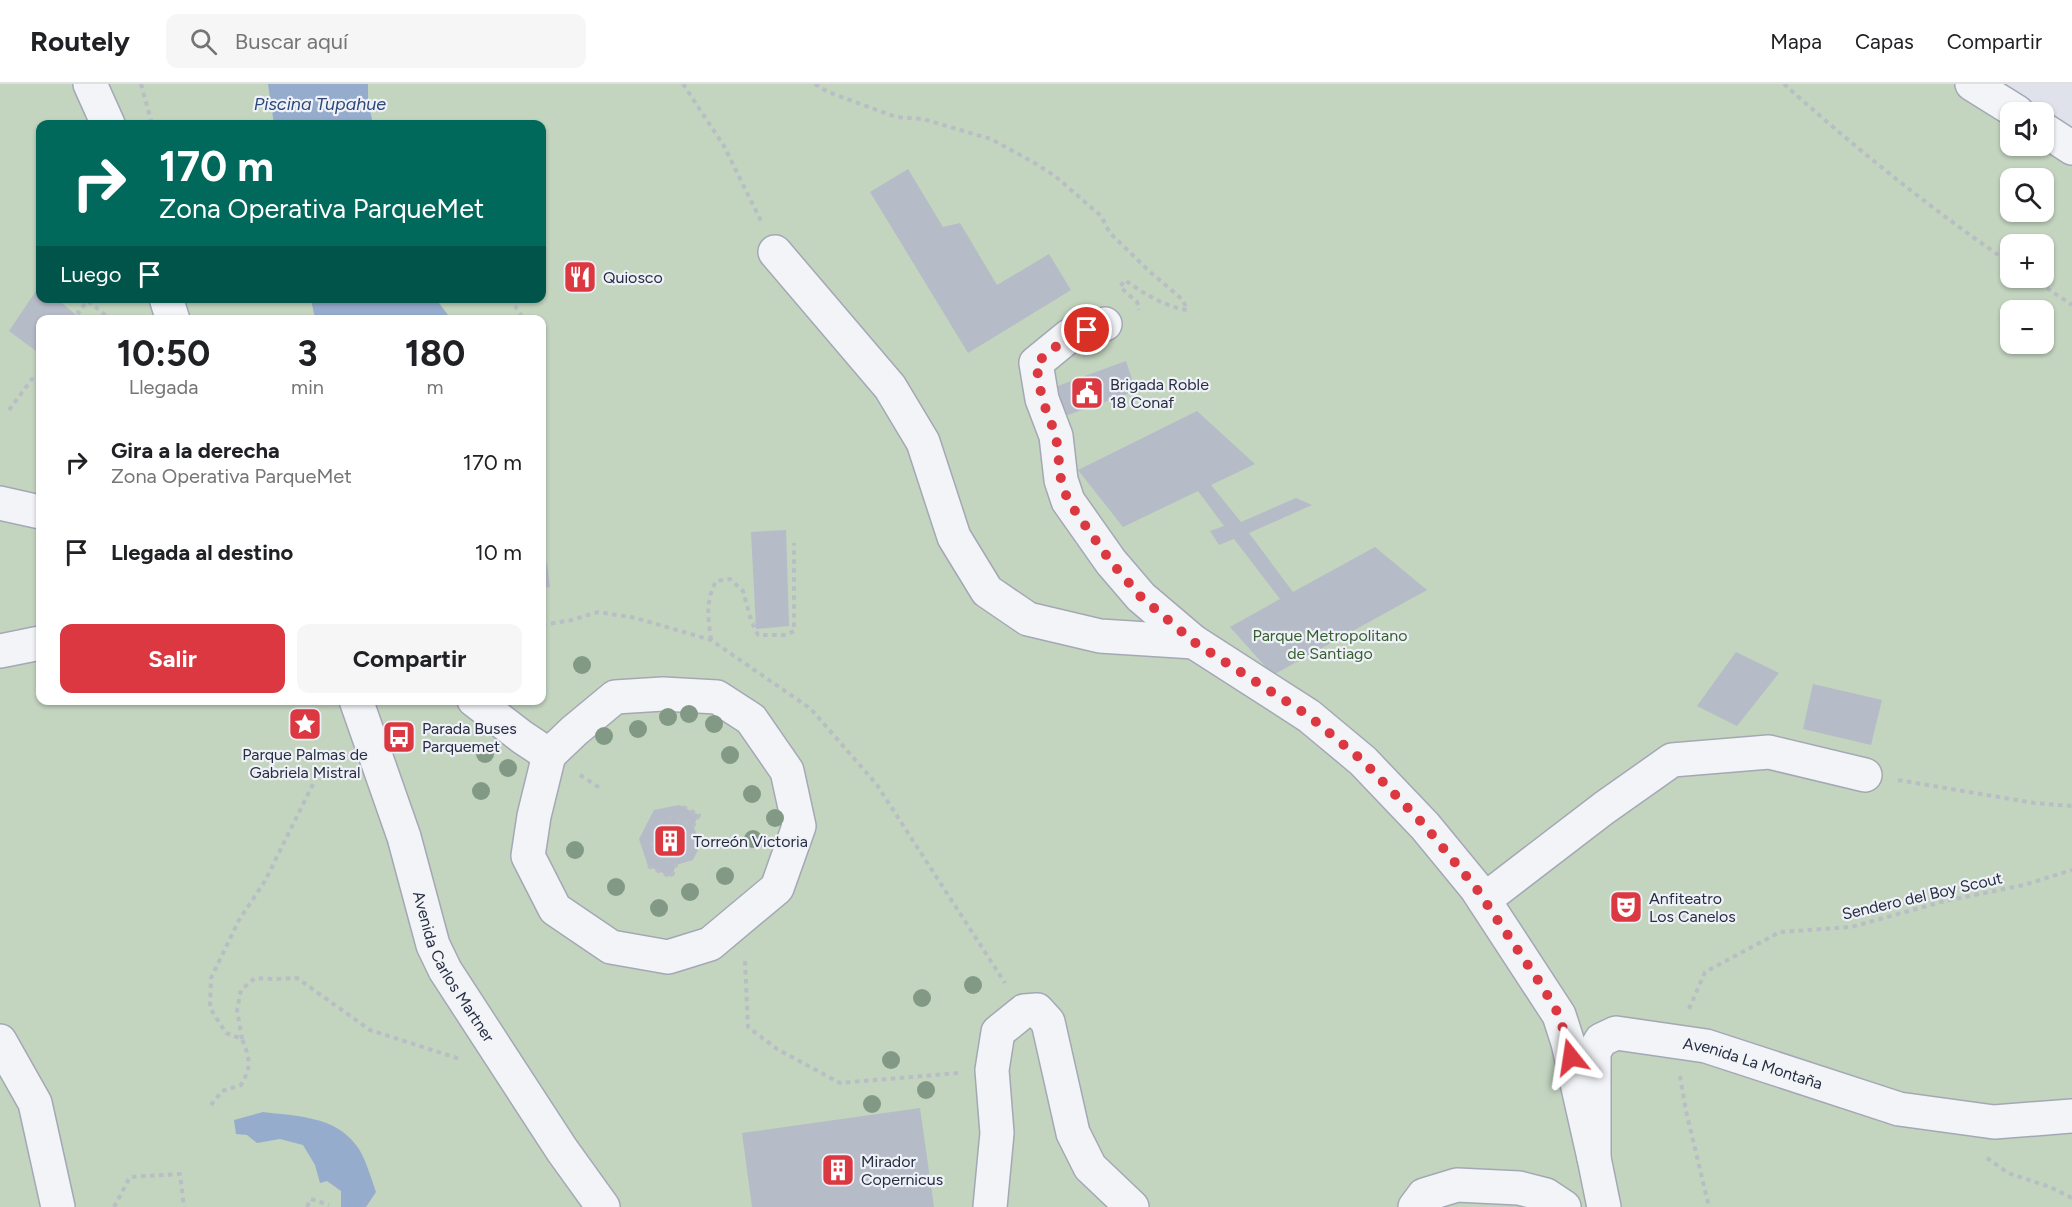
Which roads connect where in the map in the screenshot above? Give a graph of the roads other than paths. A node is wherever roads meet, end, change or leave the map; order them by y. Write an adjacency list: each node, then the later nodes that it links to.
1 (90, 84): 4 (street)
2 (1972, 84): 3 (street)
3 (2001, 102)
4 (106, 120)
5 (2054, 136): 6 (street)
6 (2072, 148)
7 (775, 252): 11 (street)
8 (1105, 324): 11 (street)
9 (0, 503): 10 (street)
10 (36, 511)
11 (1194, 642): 18 (street)
12 (36, 644): 13 (street)
13 (0, 651)
14 (358, 705): 23 (street, Avenida Carlos Martner)
15 (480, 705): 16 (street)
16 (549, 754): 16 (street)
17 (1865, 775): 18 (street)
18 (1484, 900): 21 (street)
19 (0, 1041): 22 (street)
20 (2072, 1116): 21 (street, Avenida La Montaña)
21 (1594, 1158): 28 (street, Avenida La Montaña)
22 (58, 1207)
23 (603, 1207)
24 (990, 1207): 25 (street)
25 (1132, 1207)
26 (1415, 1207): 27 (street)
27 (1564, 1207)
28 (1604, 1207)

